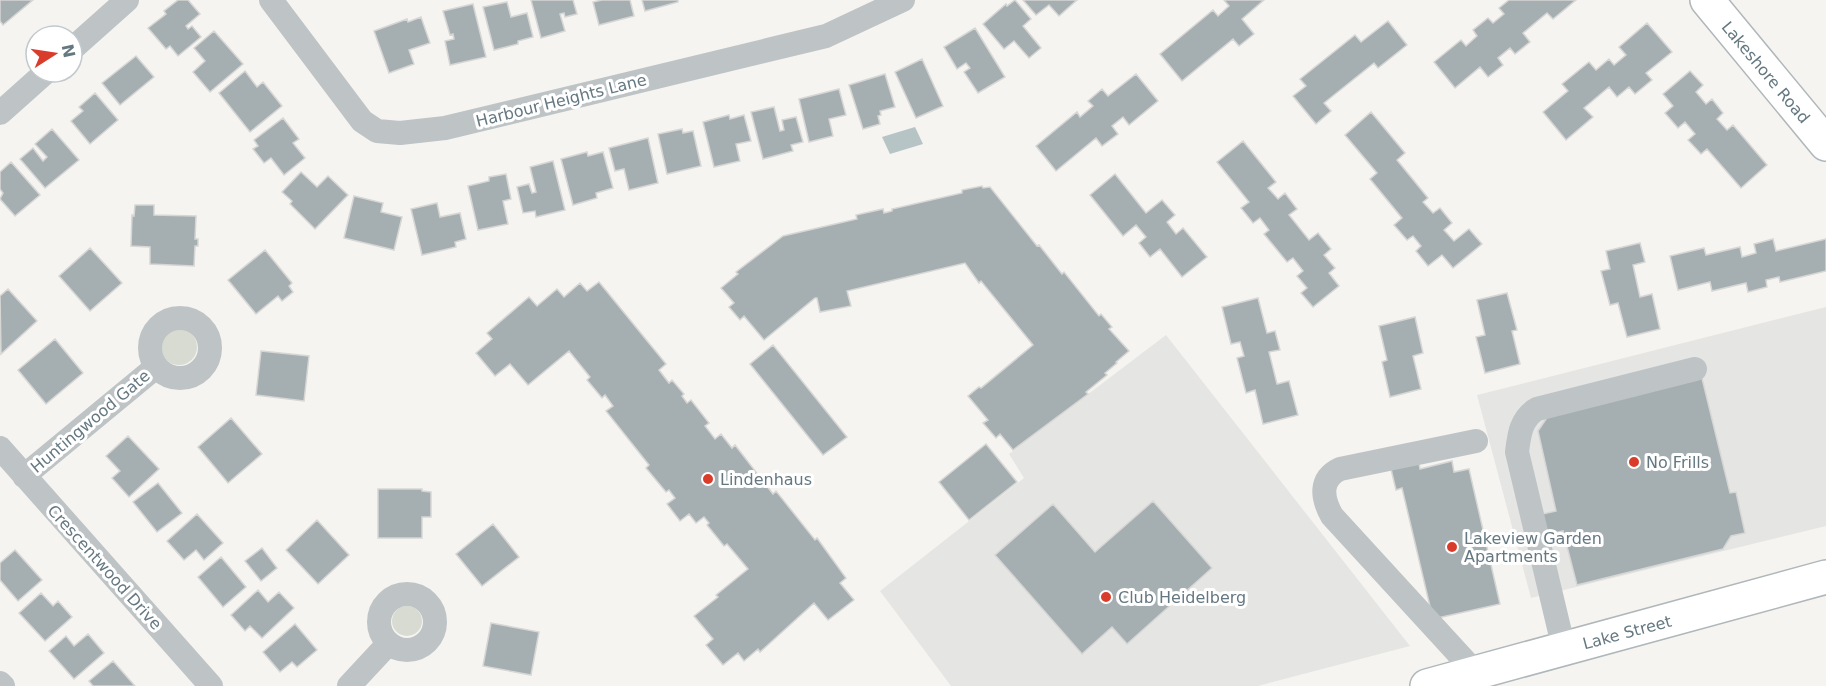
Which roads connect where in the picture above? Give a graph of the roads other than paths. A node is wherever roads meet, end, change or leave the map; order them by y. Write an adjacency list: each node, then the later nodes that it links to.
1 (127, 0): 5 (street)
2 (271, 0): 3 (street, Harbour Heights Lane)
3 (903, 0)
4 (1707, 0): 8 (main road, Lakeshore Road)
5 (84, 38)
6 (33, 84): 7 (street)
7 (0, 113)
8 (1826, 144)
9 (156, 367): 13 (street, Huntingwood Gate)
10 (1695, 369): 16 (street)
11 (1476, 441): 17 (street)
12 (0, 448): 13 (street, Crescentwood Drive)
13 (24, 476): 18 (street, Crescentwood Drive)
14 (1826, 578): 16 (main road, Lake Street)
15 (388, 644): 19 (street)
16 (1564, 649): 17 (main road, Lake Street)
17 (1476, 673): 20 (main road, Lake Street)
18 (212, 686)
19 (349, 686)
20 (1427, 686)

